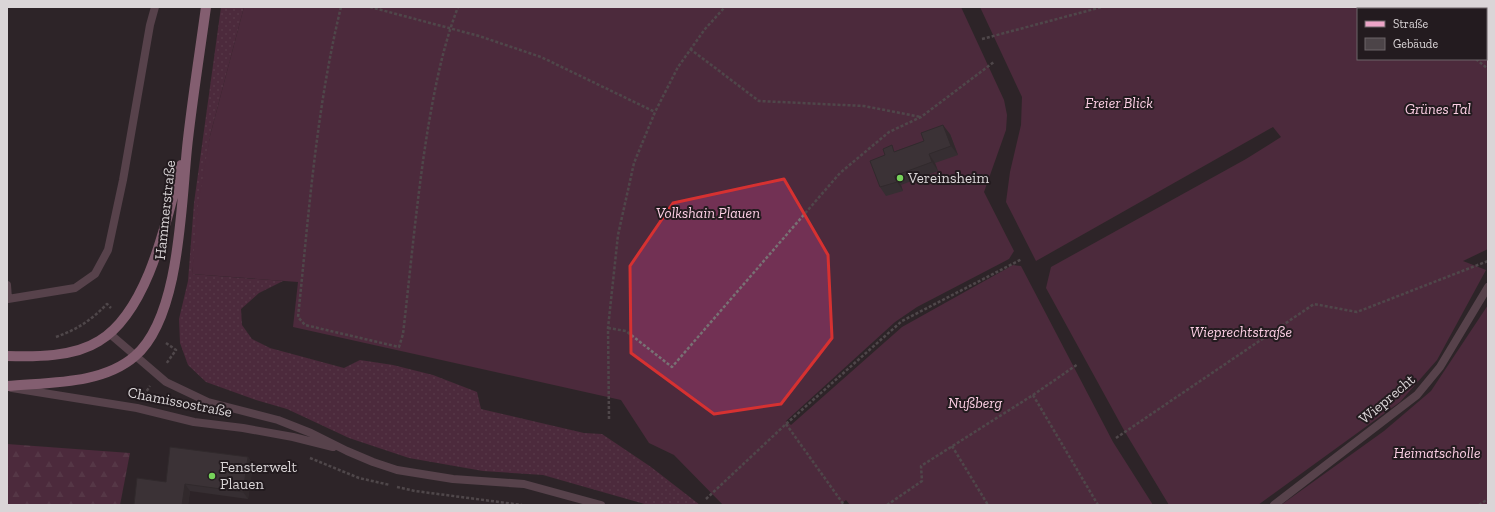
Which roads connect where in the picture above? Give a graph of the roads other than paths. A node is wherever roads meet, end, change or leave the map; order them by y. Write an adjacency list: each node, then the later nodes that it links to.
1 (155, 7): 4 (street)
2 (206, 7): 3 (main road, Hammerstraße)
3 (188, 140): 6 (main road, Hammerstraße); 8 (main road, Hammerstraße)
4 (7, 285)
5 (1488, 287): 12 (street, Wieprecht)
6 (110, 334): 7 (main road, Hammerstraße); 8 (street, Chamissostraße)
7 (7, 356)
8 (135, 356): 9 (main road, Hammerstraße); 10 (street, Chamissostraße)
9 (7, 387): 10 (street, Chamissostraße)
10 (347, 451): 11 (street, Chamissostraße)
11 (601, 505)
12 (1274, 505)

